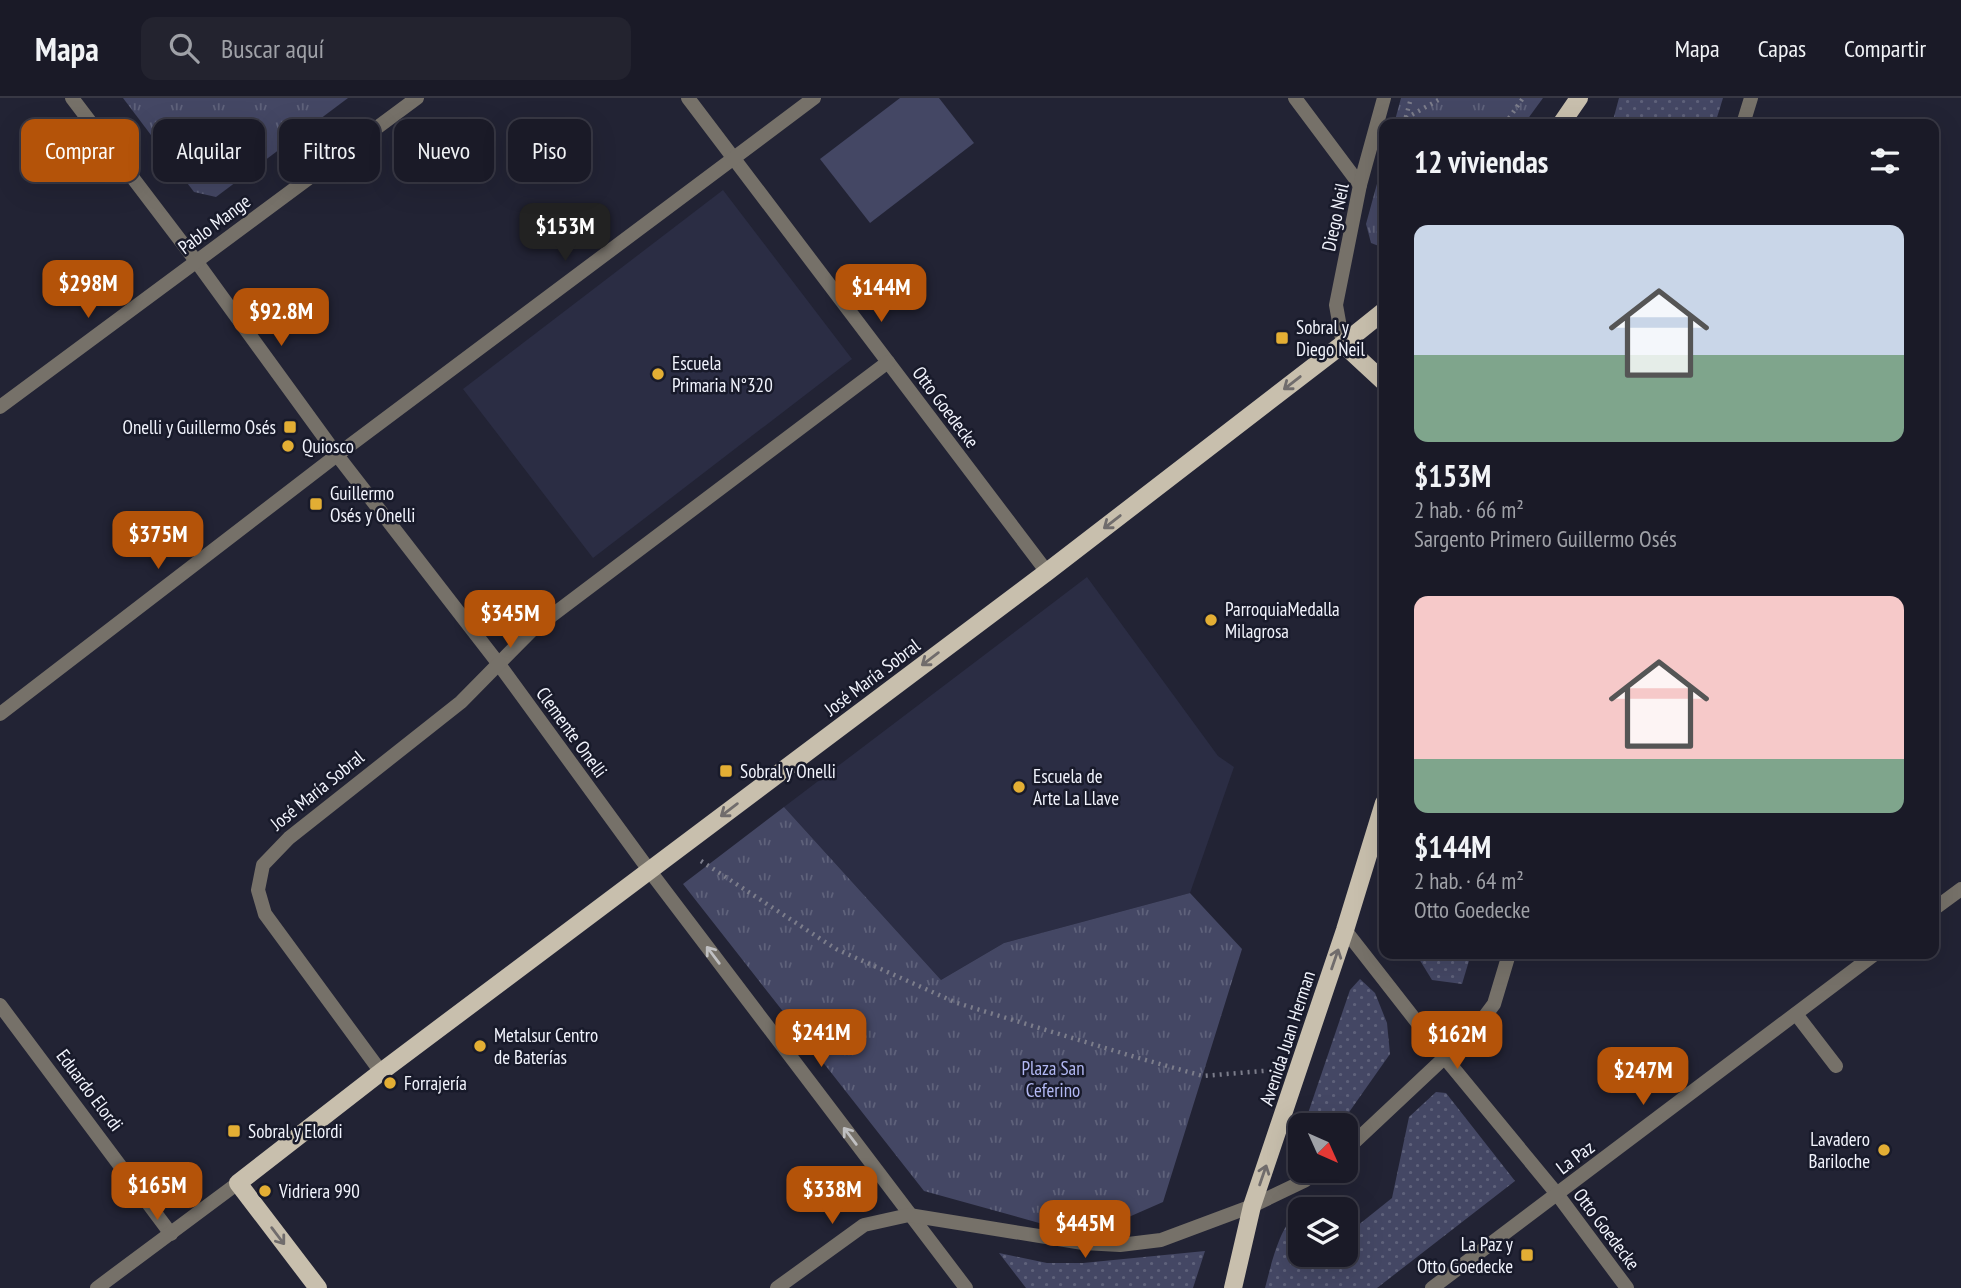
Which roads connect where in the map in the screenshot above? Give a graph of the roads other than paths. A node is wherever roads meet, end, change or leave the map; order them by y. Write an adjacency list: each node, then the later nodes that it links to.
1 (72, 98): 14 (street, Clemente Onelli)
2 (417, 98): 14 (street, Pablo Mange)
3 (688, 98): 12 (street, Otto Goedecke)
4 (814, 98): 12 (street)
5 (1295, 98): 13 (street)
6 (1384, 98): 13 (street, Diego Neil)
7 (1581, 98): 9 (main road); 10 (main road)
8 (1751, 98): 11 (street)
9 (1565, 119)
10 (1577, 119)
11 (1745, 119)
12 (734, 158): 17 (street, Otto Goedecke); 20 (street)
13 (1360, 185): 16 (street, Diego Neil)
14 (197, 261): 19 (street, Pablo Mange); 20 (street, Clemente Onelli)
15 (1379, 315): 16 (main road, José María Sobral)
16 (1343, 345): 18 (main road); 21 (main road, José María Sobral, one-way to 21)
17 (888, 362): 21 (street, Otto Goedecke); 22 (street, José María Sobral)
18 (1379, 377)
19 (0, 407)
20 (337, 455): 22 (street, Clemente Onelli); 23 (street)
21 (1047, 572): 25 (main road, José María Sobral, one-way to 25)
22 (498, 663): 25 (street, Clemente Onelli); 35 (street, José María Sobral)
23 (0, 714)
24 (1379, 819): 28 (main road, Avenida Juan Herman)
25 (649, 870): 35 (main road, José María Sobral); 41 (street, Clemente Onelli, one-way to 25)
26 (1961, 889): 27 (street)
27 (1939, 905)
28 (1345, 930): 33 (street, Otto Goedecke); 40 (main road, Avenida Juan Herman, one-way to 28)
29 (1508, 959): 33 (street)
30 (1868, 959): 32 (street, La Paz)
31 (0, 1005): 42 (street, Eduardo Elordi)
32 (1796, 1014): 34 (street); 39 (street, La Paz)
33 (1445, 1058): 36 (street); 39 (street, Otto Goedecke)
34 (1836, 1066)
35 (381, 1072): 37 (main road, José María Sobral)
36 (1358, 1139)
37 (238, 1183): 42 (street, José María Sobral); 44 (main road, one-way to 44)
38 (1300, 1183): 40 (street)
39 (1557, 1194): 48 (street, La Paz); 49 (street, Otto Goedecke)
40 (1252, 1206): 41 (street); 47 (main road, Avenida Juan Herman)
41 (909, 1215): 45 (street); 46 (street, Clemente Onelli)
42 (171, 1234): 43 (street, José María Sobral)
43 (97, 1288)
44 (318, 1288)
45 (777, 1288)
46 (966, 1288)
47 (1233, 1288)
48 (1432, 1288)
49 (1627, 1288)

